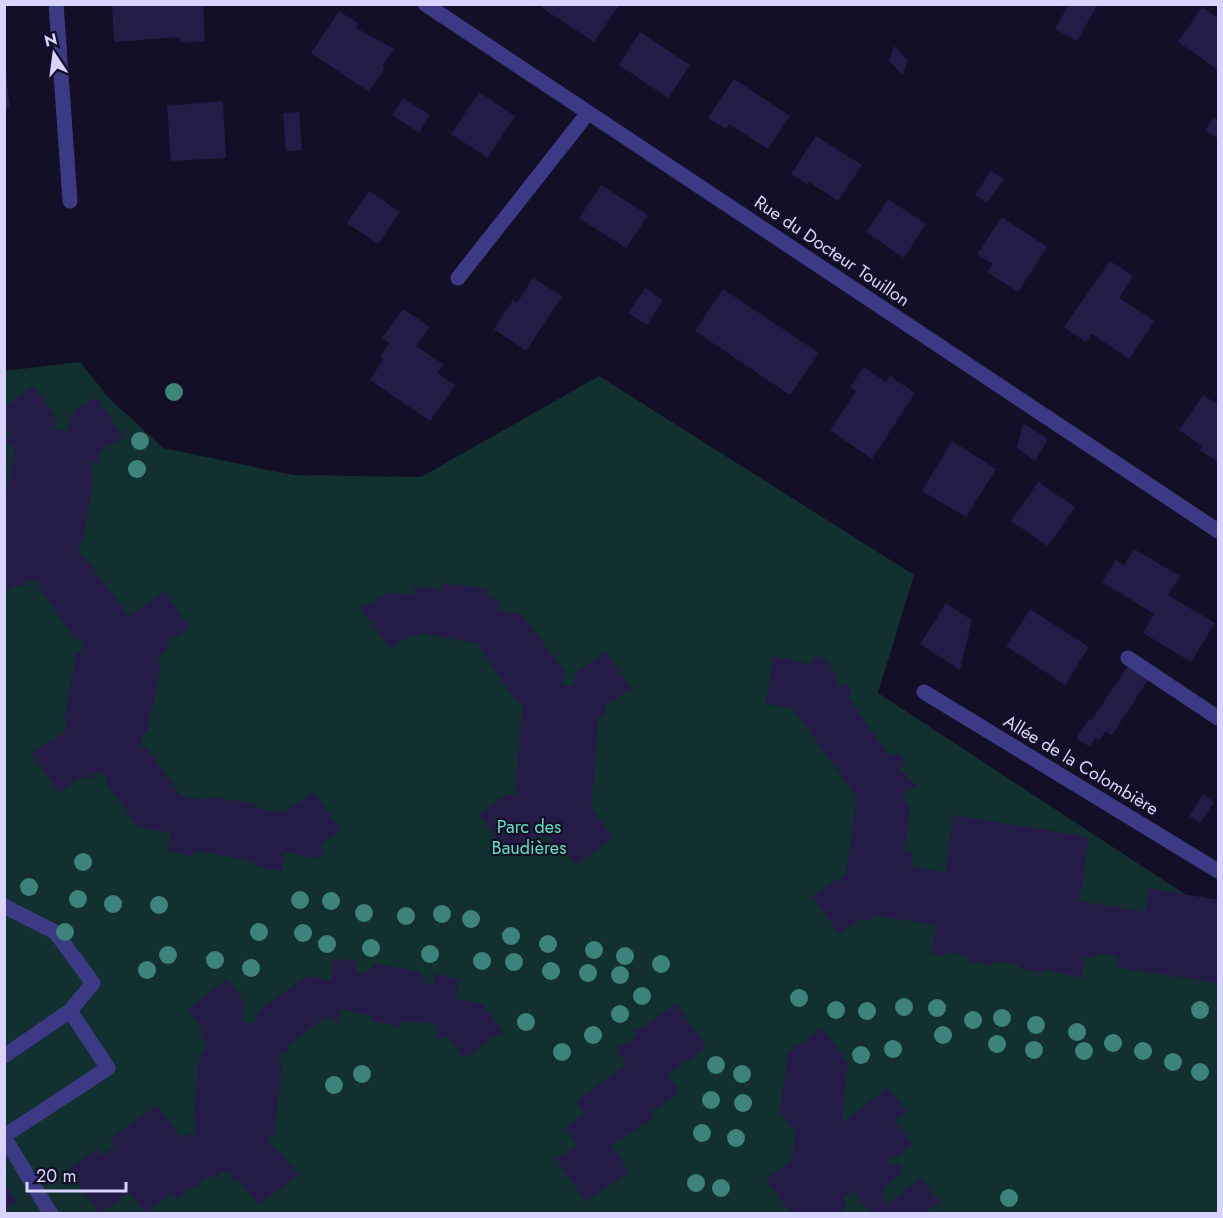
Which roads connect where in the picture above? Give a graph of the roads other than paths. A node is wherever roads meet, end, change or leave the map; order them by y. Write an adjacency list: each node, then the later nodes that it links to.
1 (56, 4): 4 (street)
2 (424, 4): 3 (street, Rue du Docteur Touillon)
3 (588, 113): 5 (street); 6 (street, Rue du Docteur Touillon)
4 (70, 201)
5 (458, 278)
6 (1218, 531)
7 (1128, 658): 9 (street)
8 (924, 692): 10 (street, Allée de la Colombière)
9 (1218, 718)
10 (1218, 871)
11 (4, 906): 12 (street)
12 (70, 1011): 13 (street); 14 (street)
13 (4, 1056)
14 (4, 1137): 15 (street)
15 (51, 1214)

